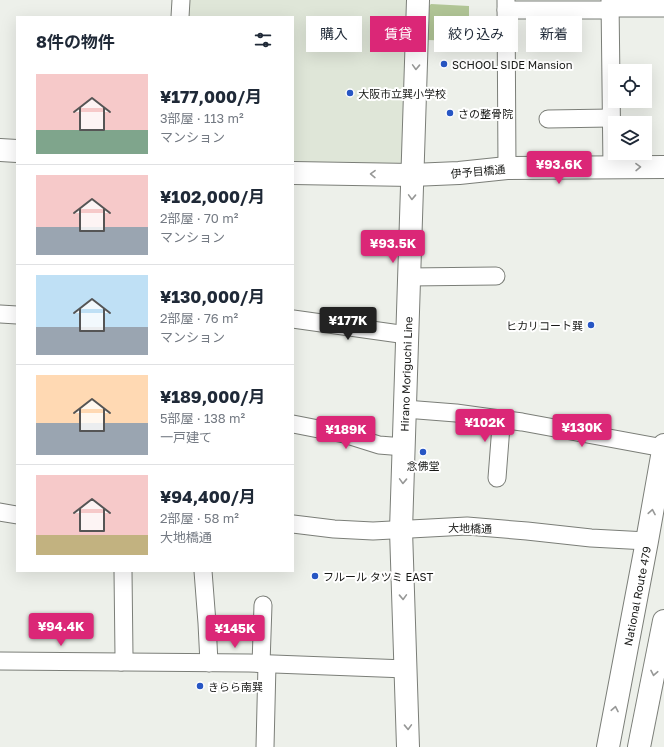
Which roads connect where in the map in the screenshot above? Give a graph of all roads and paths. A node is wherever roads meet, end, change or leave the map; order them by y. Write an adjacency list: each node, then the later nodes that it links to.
1 (181, 0): 6 (street)
2 (418, 0): 17 (main road, Hirano Moriguchi Line, one-way to 17)
3 (504, 3): 4 (street); 14 (street)
4 (610, 6): 5 (street); 7 (street)
5 (664, 8)
6 (180, 16)
7 (612, 116)
8 (608, 118): 9 (street)
9 (548, 119)
10 (0, 150): 11 (main road)
11 (16, 151)
12 (612, 160): 15 (street)
13 (664, 167): 15 (main road, 伊予目橋通, one-way to 13)
14 (507, 168): 15 (main road, 伊予目橋通); 17 (main road, 伊予目橋通)
15 (612, 168)
16 (294, 173): 17 (main road, 伊予目橋通, one-way to 16)
17 (412, 175): 19 (main road, Hirano Moriguchi Line, one-way to 19)
18 (496, 276): 19 (street)
19 (409, 277): 23 (main road, Hirano Moriguchi Line)
20 (0, 314): 21 (street)
21 (16, 315)
22 (294, 319): 23 (street)
23 (408, 335): 24 (main road, Hirano Moriguchi Line)
24 (405, 409): 25 (street); 28 (main road, Hirano Moriguchi Line)
25 (505, 420): 27 (street); 29 (street)
26 (294, 424): 28 (street)
27 (664, 446): 34 (main road, National Route 479, one-way to 27)
28 (404, 447): 33 (main road, Hirano Moriguchi Line, one-way to 33)
29 (497, 478)
30 (0, 512): 31 (street)
31 (16, 515)
32 (294, 524): 33 (street, 大地橋通)
33 (401, 530): 34 (street, 大地橋通); 43 (main road, Hirano Moriguchi Line, one-way to 43)
34 (647, 541): 46 (main road, National Route 479, one-way to 34)
35 (123, 572): 40 (street)
36 (203, 572): 41 (street)
37 (263, 605): 42 (street)
38 (663, 633): 47 (main road, one-way to 47)
39 (0, 661): 40 (street)
40 (121, 662): 41 (street)
41 (208, 663): 42 (street)
42 (264, 664): 43 (street); 44 (street)
43 (406, 669): 45 (main road, Hirano Moriguchi Line, one-way to 45)
44 (265, 747)
45 (408, 747)
46 (608, 747)
47 (640, 747)

